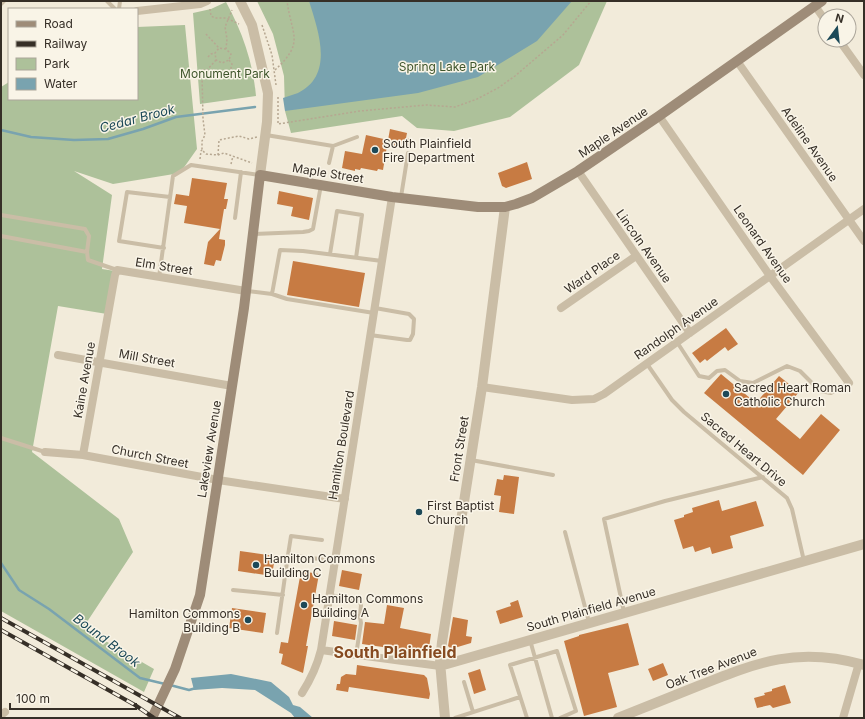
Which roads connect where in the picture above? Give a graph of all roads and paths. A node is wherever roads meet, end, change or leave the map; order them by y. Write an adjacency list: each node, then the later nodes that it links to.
1 (4, 1): 6 (lane)
2 (240, 1): 26 (street)
3 (287, 1): 21 (path)
4 (591, 1): 25 (path)
5 (818, 3): 20 (main road, Maple Avenue)
6 (1, 4)
7 (208, 5): 9 (street); 10 (path)
8 (232, 10): 10 (path)
9 (138, 11)
10 (229, 20): 11 (path); 14 (path)
11 (239, 24)
12 (206, 34): 13 (path)
13 (219, 48): 14 (path); 16 (path)
14 (226, 48): 19 (path)
15 (845, 48): 23 (street)
16 (215, 53): 17 (path); 18 (path)
17 (208, 57)
18 (216, 60): 19 (path); 29 (path)
19 (229, 60): 22 (path)
20 (737, 61): 24 (main road, Maple Avenue); 47 (street, Adeline Avenue)
21 (275, 70)
22 (230, 72)
23 (864, 75)
24 (659, 116): 37 (main road, Maple Avenue); 58 (street, Leonard Avenue)
25 (278, 124)
26 (261, 136): 28 (lane); 31 (path); 39 (street)
27 (357, 137): 28 (lane)
28 (333, 146): 35 (lane)
29 (202, 150): 31 (path); 33 (path)
30 (408, 153): 42 (lane)
31 (218, 155): 32 (path)
32 (233, 156): 34 (path); 36 (path)
33 (200, 159)
34 (252, 163)
35 (329, 163)
36 (232, 164)
37 (578, 171): 43 (main road, Maple Avenue); 54 (street, Lincoln Avenue)
38 (241, 172): 39 (lane); 41 (lane); 46 (lane)
39 (260, 175): 40 (main road, Maple Street); 48 (main road, Lakeview Avenue)
40 (321, 185): 42 (main road, Maple Street); 48 (lane)
41 (170, 197): 51 (lane); 51 (lane)
42 (396, 197): 43 (main road, Maple Avenue); 56 (street, Hamilton Boulevard)
43 (505, 207): 73 (street, Front Street)
44 (864, 209): 47 (street, Randolph Avenue)
45 (1, 215): 52 (lane)
46 (235, 218)
47 (849, 220): 50 (street, Adeline Avenue); 58 (street, Randolph Avenue)
48 (253, 234): 60 (main road, Lakeview Avenue)
49 (1, 236): 52 (lane)
50 (864, 240)
51 (164, 248): 59 (lane)
52 (87, 252): 57 (lane)
53 (330, 254): 55 (lane); 55 (lane); 61 (lane)
54 (636, 256): 62 (street, Ward Place); 65 (street, Lincoln Avenue)
55 (356, 258): 56 (lane)
56 (382, 261): 64 (street, Hamilton Boulevard)
57 (117, 270): 59 (street, Elm Street); 63 (street, Elm Street)
58 (770, 276): 65 (street, Randolph Avenue); 71 (street, Leonard Avenue)
59 (160, 277): 60 (street, Elm Street)
60 (246, 291): 61 (lane); 72 (main road, Lakeview Avenue)
61 (272, 294): 64 (lane)
62 (561, 308)
63 (109, 309): 69 (street, Kaine Avenue)
64 (374, 311): 66 (street, Hamilton Boulevard); 66 (lane)
65 (690, 333): 67 (street, Randolph Avenue)
66 (370, 335): 81 (street, Hamilton Boulevard)
67 (677, 342): 70 (street, Randolph Avenue); 71 (lane)
68 (58, 355): 69 (street, Mill Street)
69 (100, 362): 72 (street, Mill Street); 76 (street, Kaine Avenue)
70 (647, 364): 73 (street, Randolph Avenue); 79 (lane, Sacred Heart Drive)
71 (849, 384)
72 (232, 386): 80 (main road, Lakeview Avenue)
73 (482, 387): 77 (street, Front Street)
74 (1, 438): 75 (lane)
75 (45, 452): 76 (street, Church Street)
76 (83, 455): 80 (street, Church Street)
77 (470, 460): 78 (lane); 101 (street, Front Street)
78 (553, 475)
79 (762, 477): 87 (lane, Sacred Heart Drive); 92 (lane)
80 (218, 480): 81 (street, Church Street); 106 (main road, Lakeview Avenue)
81 (345, 499): 86 (street, Hamilton Boulevard)
82 (565, 532): 94 (lane)
83 (322, 540): 85 (lane)
84 (864, 544): 87 (street, South Plainfield Avenue)
85 (288, 555): 86 (lane); 89 (lane)
86 (335, 561): 90 (street, Hamilton Boulevard)
87 (805, 561): 92 (street, South Plainfield Avenue)
88 (234, 590): 89 (lane)
89 (283, 595): 95 (lane)
90 (330, 595): 91 (street, Hamilton Boulevard); 93 (lane)
91 (327, 612): 93 (lane); 97 (street, Hamilton Boulevard)
92 (624, 613): 94 (street, South Plainfield Avenue)
93 (360, 617): 98 (lane)
94 (589, 623): 96 (street, South Plainfield Avenue)
95 (277, 633)
96 (530, 640): 99 (lane); 101 (street, South Plainfield Avenue)
97 (321, 650): 98 (street, South Plainfield Avenue); 103 (street, Hamilton Boulevard)
98 (356, 655): 101 (street, South Plainfield Avenue)
99 (536, 658): 104 (lane); 110 (lane); 111 (lane)
100 (861, 664): 112 (street, Oak Tree Avenue); 113 (street)
101 (440, 666): 107 (street, Front Street)
102 (464, 682): 105 (lane)
103 (302, 693)
104 (520, 697): 105 (lane); 109 (lane)
105 (473, 712): 108 (lane)
106 (152, 718)
107 (445, 718)
108 (455, 718)
109 (527, 718)
110 (552, 718)
111 (560, 718)
112 (618, 718)
113 (843, 718)

